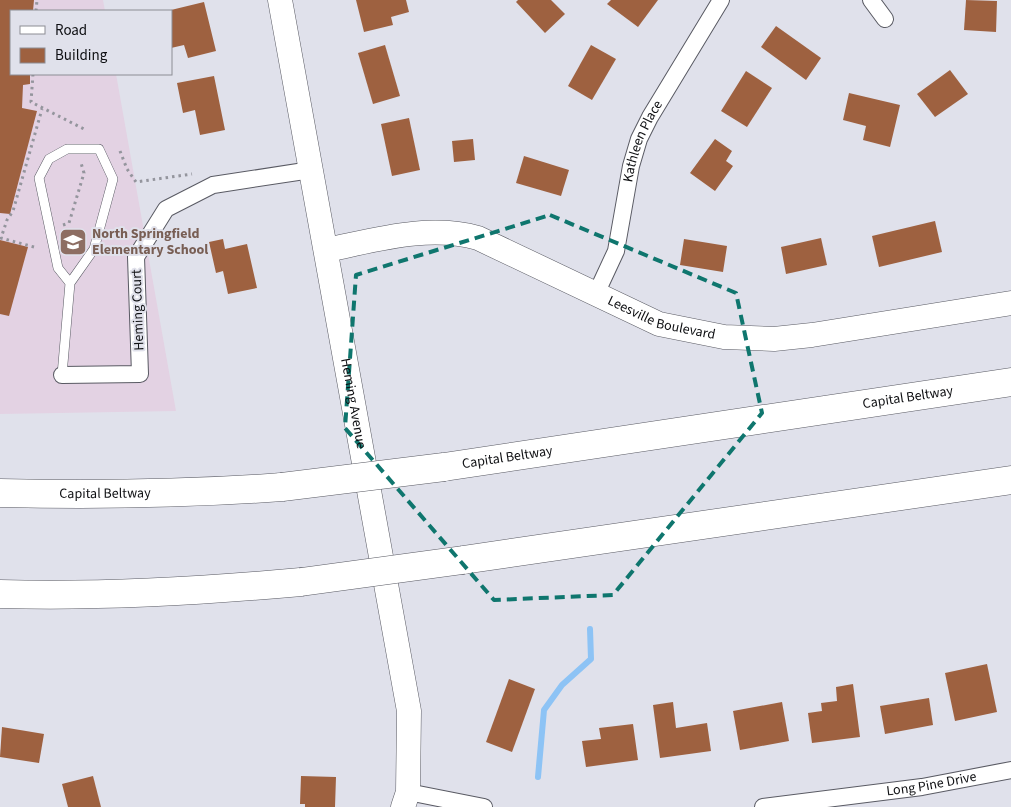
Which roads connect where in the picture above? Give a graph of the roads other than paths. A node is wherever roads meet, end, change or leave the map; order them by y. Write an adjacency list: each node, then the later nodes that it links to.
1 (280, 0): 5 (street, Heming Avenue)
2 (721, 0): 8 (street, Kathleen Place)
3 (871, 0): 4 (street)
4 (885, 19)
5 (311, 170): 6 (street, Heming Avenue); 10 (street, Heming Court)
6 (326, 250): 8 (street, Leesville Boulevard); 16 (street, Heming Avenue)
7 (70, 283): 7 (lane); 10 (lane)
8 (596, 294): 9 (street, Leesville Boulevard)
9 (1011, 303)
10 (62, 375)
11 (1011, 382): 13 (highway, Capital Beltway, bridge)
12 (1011, 480): 14 (highway, bridge)
13 (0, 493)
14 (0, 594)
15 (1011, 770): 18 (street, Long Pine Drive)
16 (406, 800): 17 (street)
17 (484, 807)
18 (763, 807)

